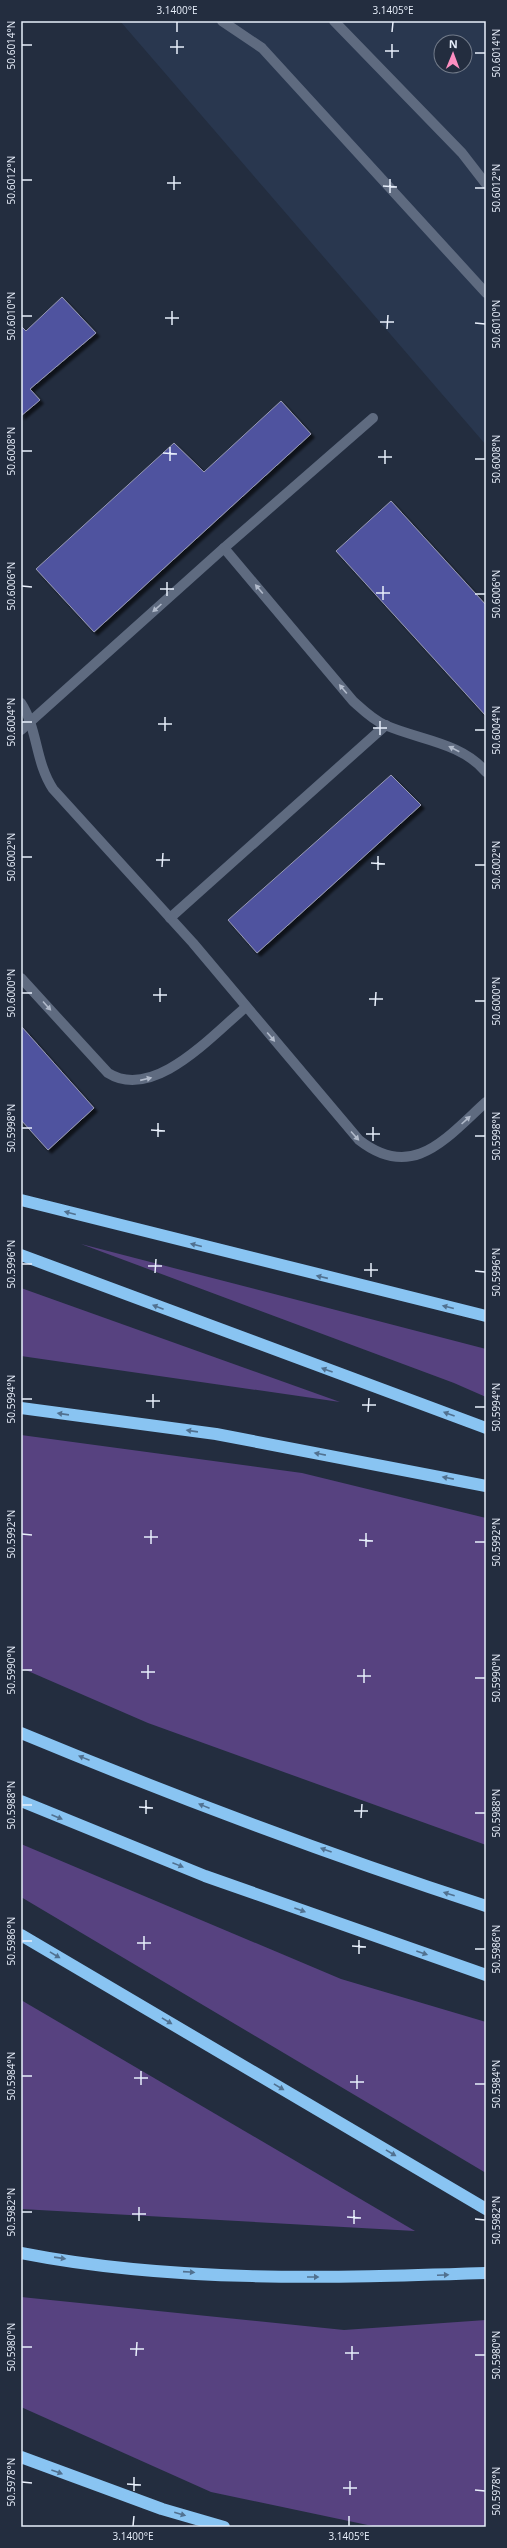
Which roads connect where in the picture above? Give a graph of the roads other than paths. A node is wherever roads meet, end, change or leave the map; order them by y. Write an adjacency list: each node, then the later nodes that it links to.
1 (222, 21): 4 (lane)
2 (334, 21): 3 (lane)
3 (486, 184)
4 (486, 293)
5 (373, 418): 6 (lane)
6 (224, 548): 8 (lane, one-way to 8); 9 (lane, one-way to 6)
7 (21, 703): 8 (lane)
8 (30, 722): 10 (lane); 12 (lane)
9 (386, 725): 11 (lane, one-way to 9); 12 (lane)
10 (21, 730)
11 (486, 772)
12 (170, 918): 14 (lane)
13 (21, 978): 14 (lane, one-way to 14)
14 (246, 1007): 15 (lane, one-way to 15)
15 (486, 1102)
16 (21, 1200): 18 (highway, one-way to 16)
17 (21, 1255): 20 (highway, one-way to 17)
18 (486, 1316)
19 (21, 1408): 21 (highway, one-way to 19)
20 (486, 1428)
21 (486, 1486)
22 (21, 1732): 24 (highway, one-way to 22)
23 (21, 1801): 26 (highway, one-way to 26)
24 (486, 1906)
25 (21, 1935): 27 (highway, one-way to 27)
26 (486, 1975)
27 (486, 2209)
28 (21, 2253): 29 (highway, one-way to 29)
29 (486, 2273)
30 (21, 2457): 31 (highway, one-way to 31)
31 (224, 2527)

